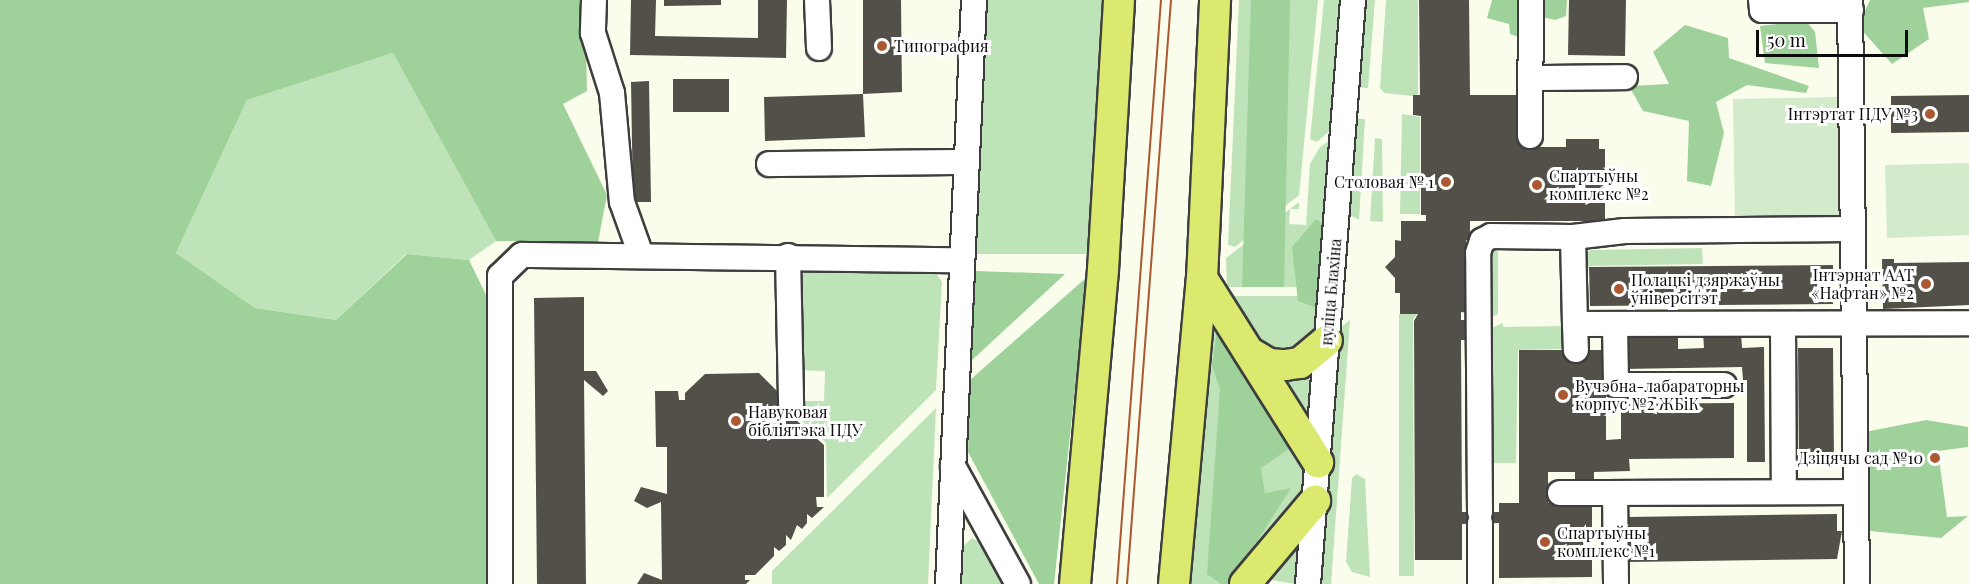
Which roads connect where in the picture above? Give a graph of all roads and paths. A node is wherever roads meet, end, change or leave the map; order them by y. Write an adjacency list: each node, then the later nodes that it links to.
1 (594, 0): 18 (street)
2 (816, 0): 10 (street)
3 (974, 0): 14 (street)
4 (1119, 0): 42 (main road)
5 (1215, 0): 21 (main road)
6 (1353, 0): 27 (street, вуліца Блахіна)
7 (1531, 0): 12 (street)
8 (1761, 0): 9 (street)
9 (1850, 5): 16 (street)
10 (819, 48)
11 (1625, 77): 12 (street)
12 (1531, 78): 13 (street)
13 (1530, 136)
14 (965, 162): 15 (street); 20 (street)
15 (769, 164)
16 (1853, 229): 17 (street); 22 (street)
17 (1573, 237): 24 (street); 46 (street)
18 (641, 255): 19 (street); 39 (street)
19 (788, 256): 20 (street); 31 (street)
20 (961, 260): 33 (street)
21 (1202, 278): 29 (main road); 43 (main road)
22 (1854, 323): 23 (street); 25 (street); 35 (street)
23 (1969, 323)
24 (1575, 324): 26 (street); 28 (street)
25 (1783, 324): 26 (street); 34 (street)
26 (1615, 325): 30 (street)
27 (1327, 340): 29 (main road); 32 (street, вуліца Блахіна)
28 (1576, 350)
29 (1249, 352): 32 (main road)
30 (1724, 385)
31 (791, 405)
32 (1318, 462): 38 (street, вуліца Блахіна)
33 (953, 466): 40 (street); 41 (street)
34 (1784, 492): 35 (street); 37 (street)
35 (1856, 492): 48 (street)
36 (1560, 493): 37 (street)
37 (1615, 494): 47 (street)
38 (1315, 501): 44 (main road); 45 (street, вуліца Блахіна)
39 (500, 584)
40 (948, 584)
41 (1018, 584)
42 (1075, 584)
43 (1174, 584)
44 (1245, 584)
45 (1308, 584)
46 (1480, 584)
47 (1616, 584)
48 (1857, 584)

